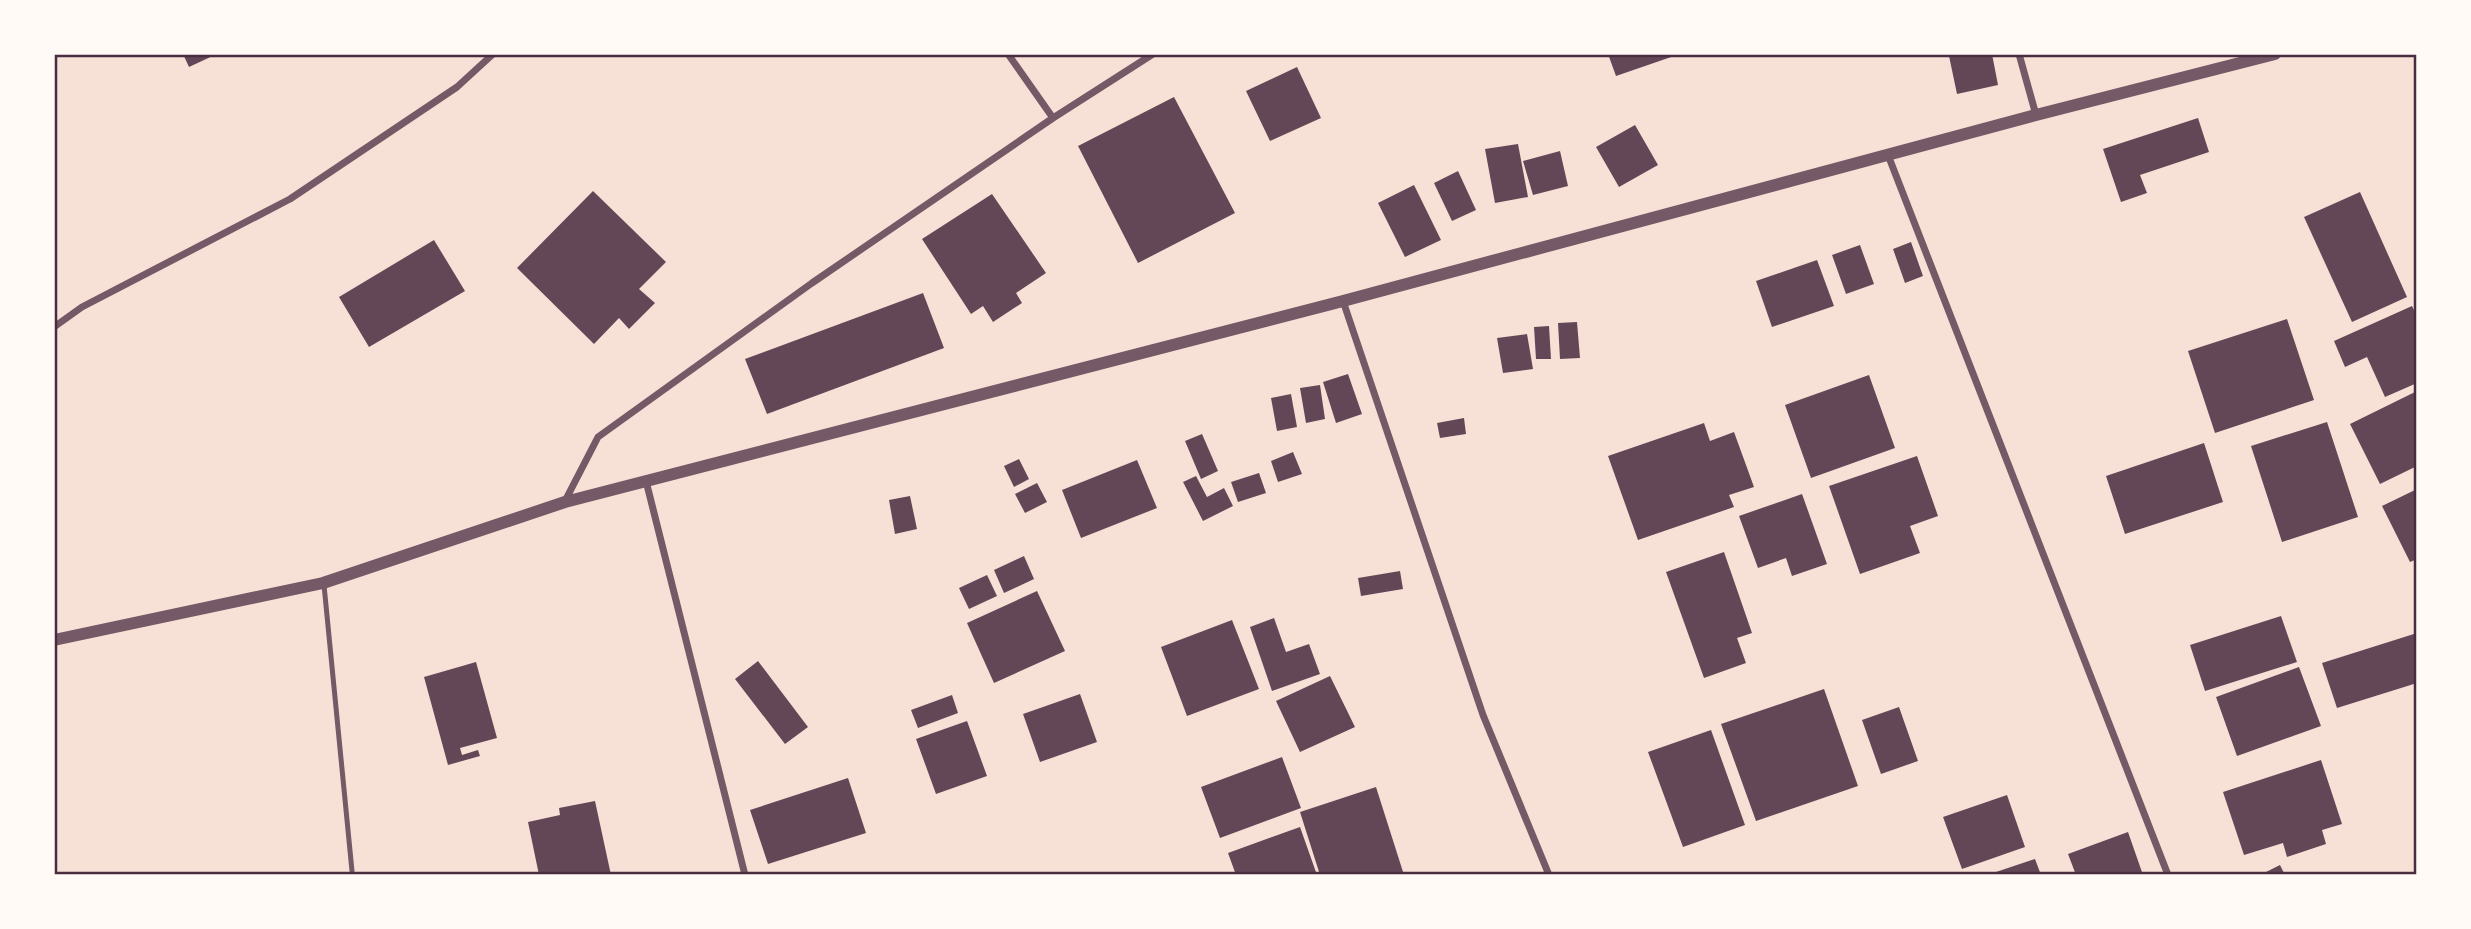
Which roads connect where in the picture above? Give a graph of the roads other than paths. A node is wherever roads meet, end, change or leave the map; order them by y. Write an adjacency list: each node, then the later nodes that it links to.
1 (493, 54): 10 (street)
2 (1008, 54): 7 (street)
3 (1153, 54): 7 (street)
4 (2019, 54): 6 (street)
5 (2275, 54): 6 (street)
6 (2036, 115): 8 (street)
7 (1053, 118): 12 (street)
8 (1888, 155): 9 (street); 18 (street)
9 (1343, 301): 11 (street); 17 (street)
10 (54, 327)
11 (646, 481): 12 (street); 16 (street)
12 (565, 502): 13 (street)
13 (323, 583): 14 (street); 15 (lane)
14 (54, 640)
15 (352, 871)
16 (745, 875)
17 (1549, 875)
18 (2168, 875)

